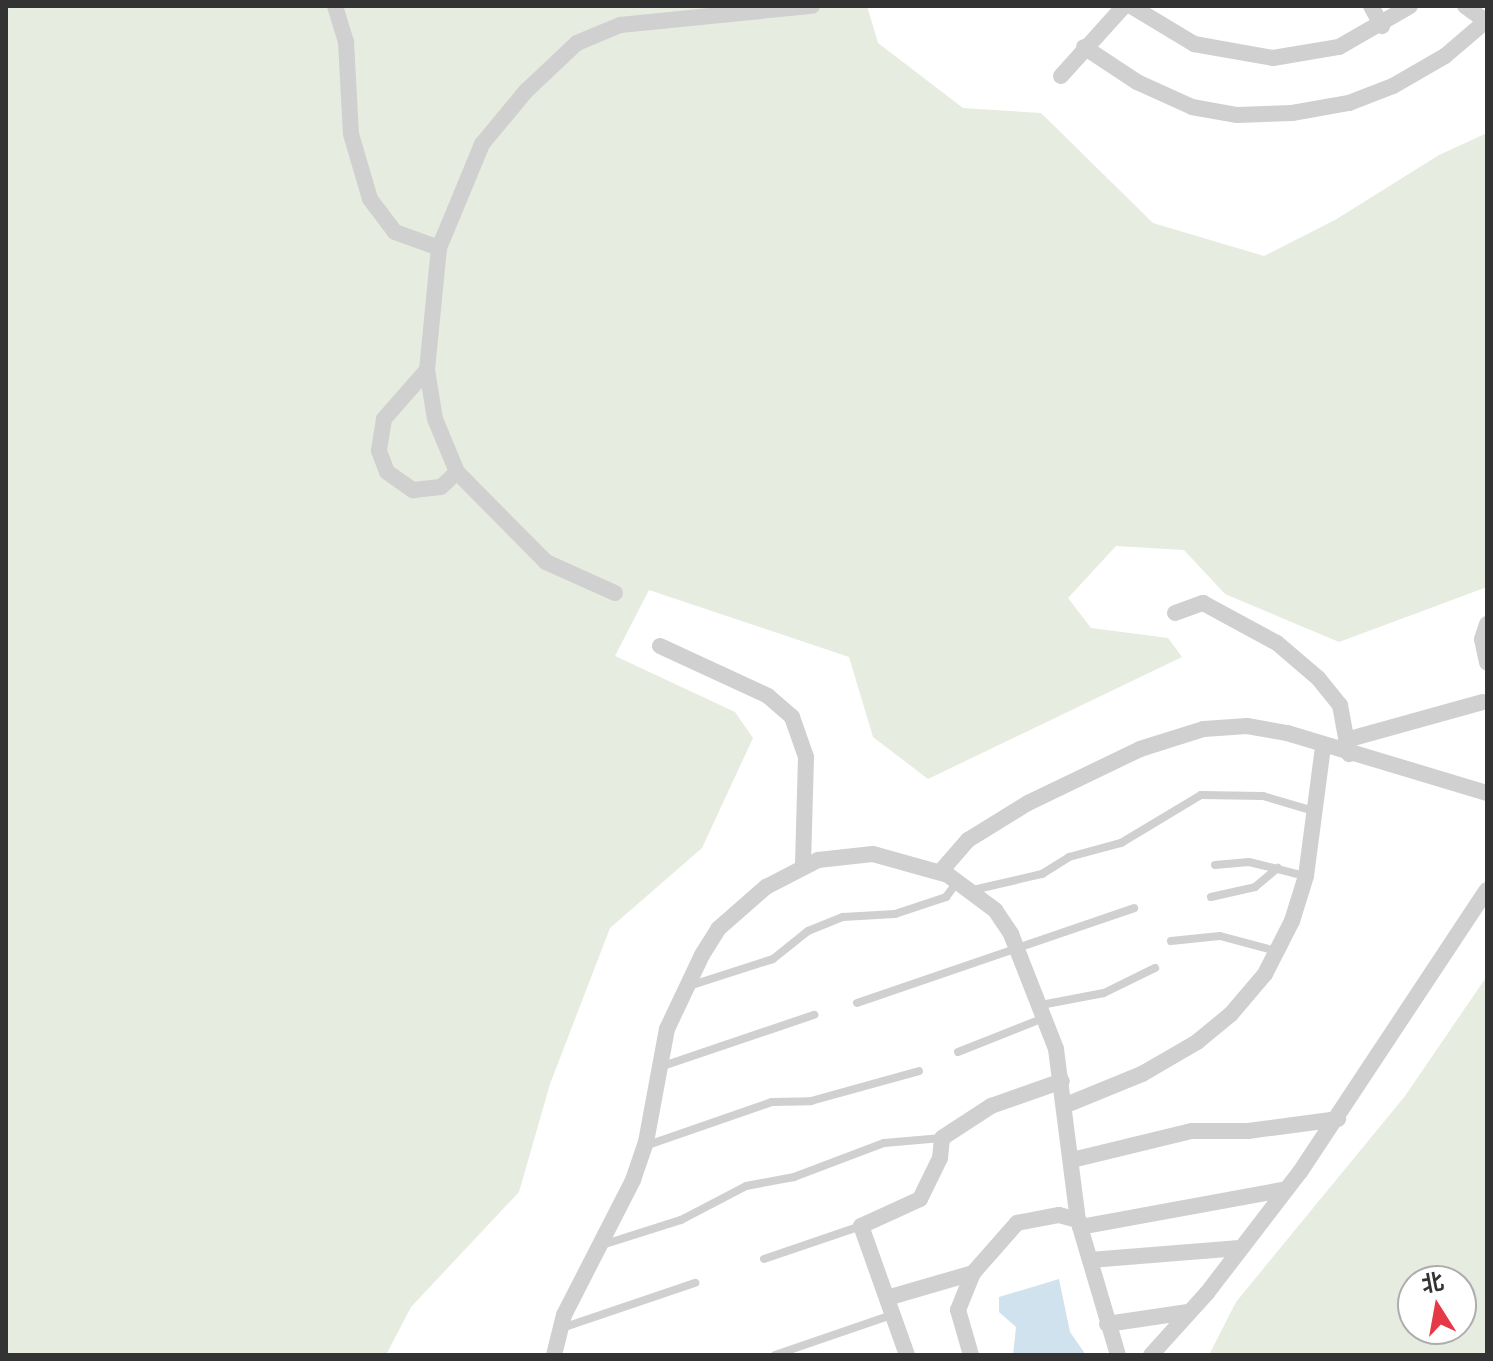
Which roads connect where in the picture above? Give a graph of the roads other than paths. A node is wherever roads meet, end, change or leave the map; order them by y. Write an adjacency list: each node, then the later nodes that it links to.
1 (335, 6): 12 (street)
2 (812, 6): 12 (street)
3 (1124, 6): 10 (street)
4 (1131, 6): 9 (street)
5 (1371, 6): 9 (street)
6 (1410, 6): 9 (street)
7 (1465, 6): 8 (street)
8 (1486, 22): 10 (street)
9 (1382, 26)
10 (1084, 47): 11 (street)
11 (1061, 76)
12 (439, 248): 13 (street)
13 (427, 370): 14 (street); 14 (street)
14 (457, 472): 15 (street)
15 (615, 593)
16 (1175, 613): 22 (street)
17 (1487, 624): 19 (street)
18 (660, 646): 26 (street)
19 (1487, 662)
20 (1483, 702): 22 (street)
21 (1323, 747): 22 (street); 24 (street); 28 (street)
22 (1347, 747): 23 (street)
23 (1487, 793)
24 (1317, 813): 29 (street); 31 (lane)
25 (1215, 865): 27 (lane)
26 (803, 867): 28 (street); 39 (street)
27 (1278, 868): 29 (lane); 33 (lane)
28 (941, 871): 30 (street)
29 (1306, 876): 37 (street)
30 (958, 881): 31 (street); 39 (lane)
31 (973, 890): 36 (street)
32 (1487, 890): 48 (street)
33 (1211, 897)
34 (1134, 908): 36 (lane)
35 (1171, 941): 37 (lane)
36 (1017, 946): 40 (lane); 41 (street)
37 (1277, 952): 47 (street)
38 (1155, 968): 41 (lane)
39 (684, 987): 44 (street)
40 (857, 1003)
41 (1043, 1011): 43 (lane); 46 (street)
42 (814, 1015): 44 (lane)
43 (958, 1052)
44 (659, 1068): 50 (street)
45 (919, 1071): 50 (lane)
46 (1062, 1081): 47 (street); 49 (street)
47 (1066, 1105): 51 (street)
48 (1338, 1119): 51 (street); 52 (street)
49 (942, 1138): 54 (street); 55 (lane)
50 (644, 1146): 55 (street)
51 (1072, 1160): 53 (street)
52 (1287, 1189): 53 (street); 56 (street)
53 (1079, 1223): 58 (street); 59 (street)
54 (861, 1226): 57 (lane); 61 (street)
55 (601, 1245): 65 (street)
56 (1240, 1248): 58 (street); 62 (street)
57 (764, 1259)
58 (1090, 1260): 64 (street)
59 (973, 1273): 61 (street); 69 (street)
60 (695, 1283): 65 (lane)
61 (887, 1298): 63 (street)
62 (1188, 1312): 64 (street); 71 (street)
63 (893, 1315): 67 (lane); 68 (street)
64 (1107, 1324): 70 (street)
65 (559, 1329): 66 (street)
66 (554, 1355)
67 (775, 1355)
68 (907, 1355)
69 (971, 1355)
70 (1118, 1355)
71 (1151, 1355)

